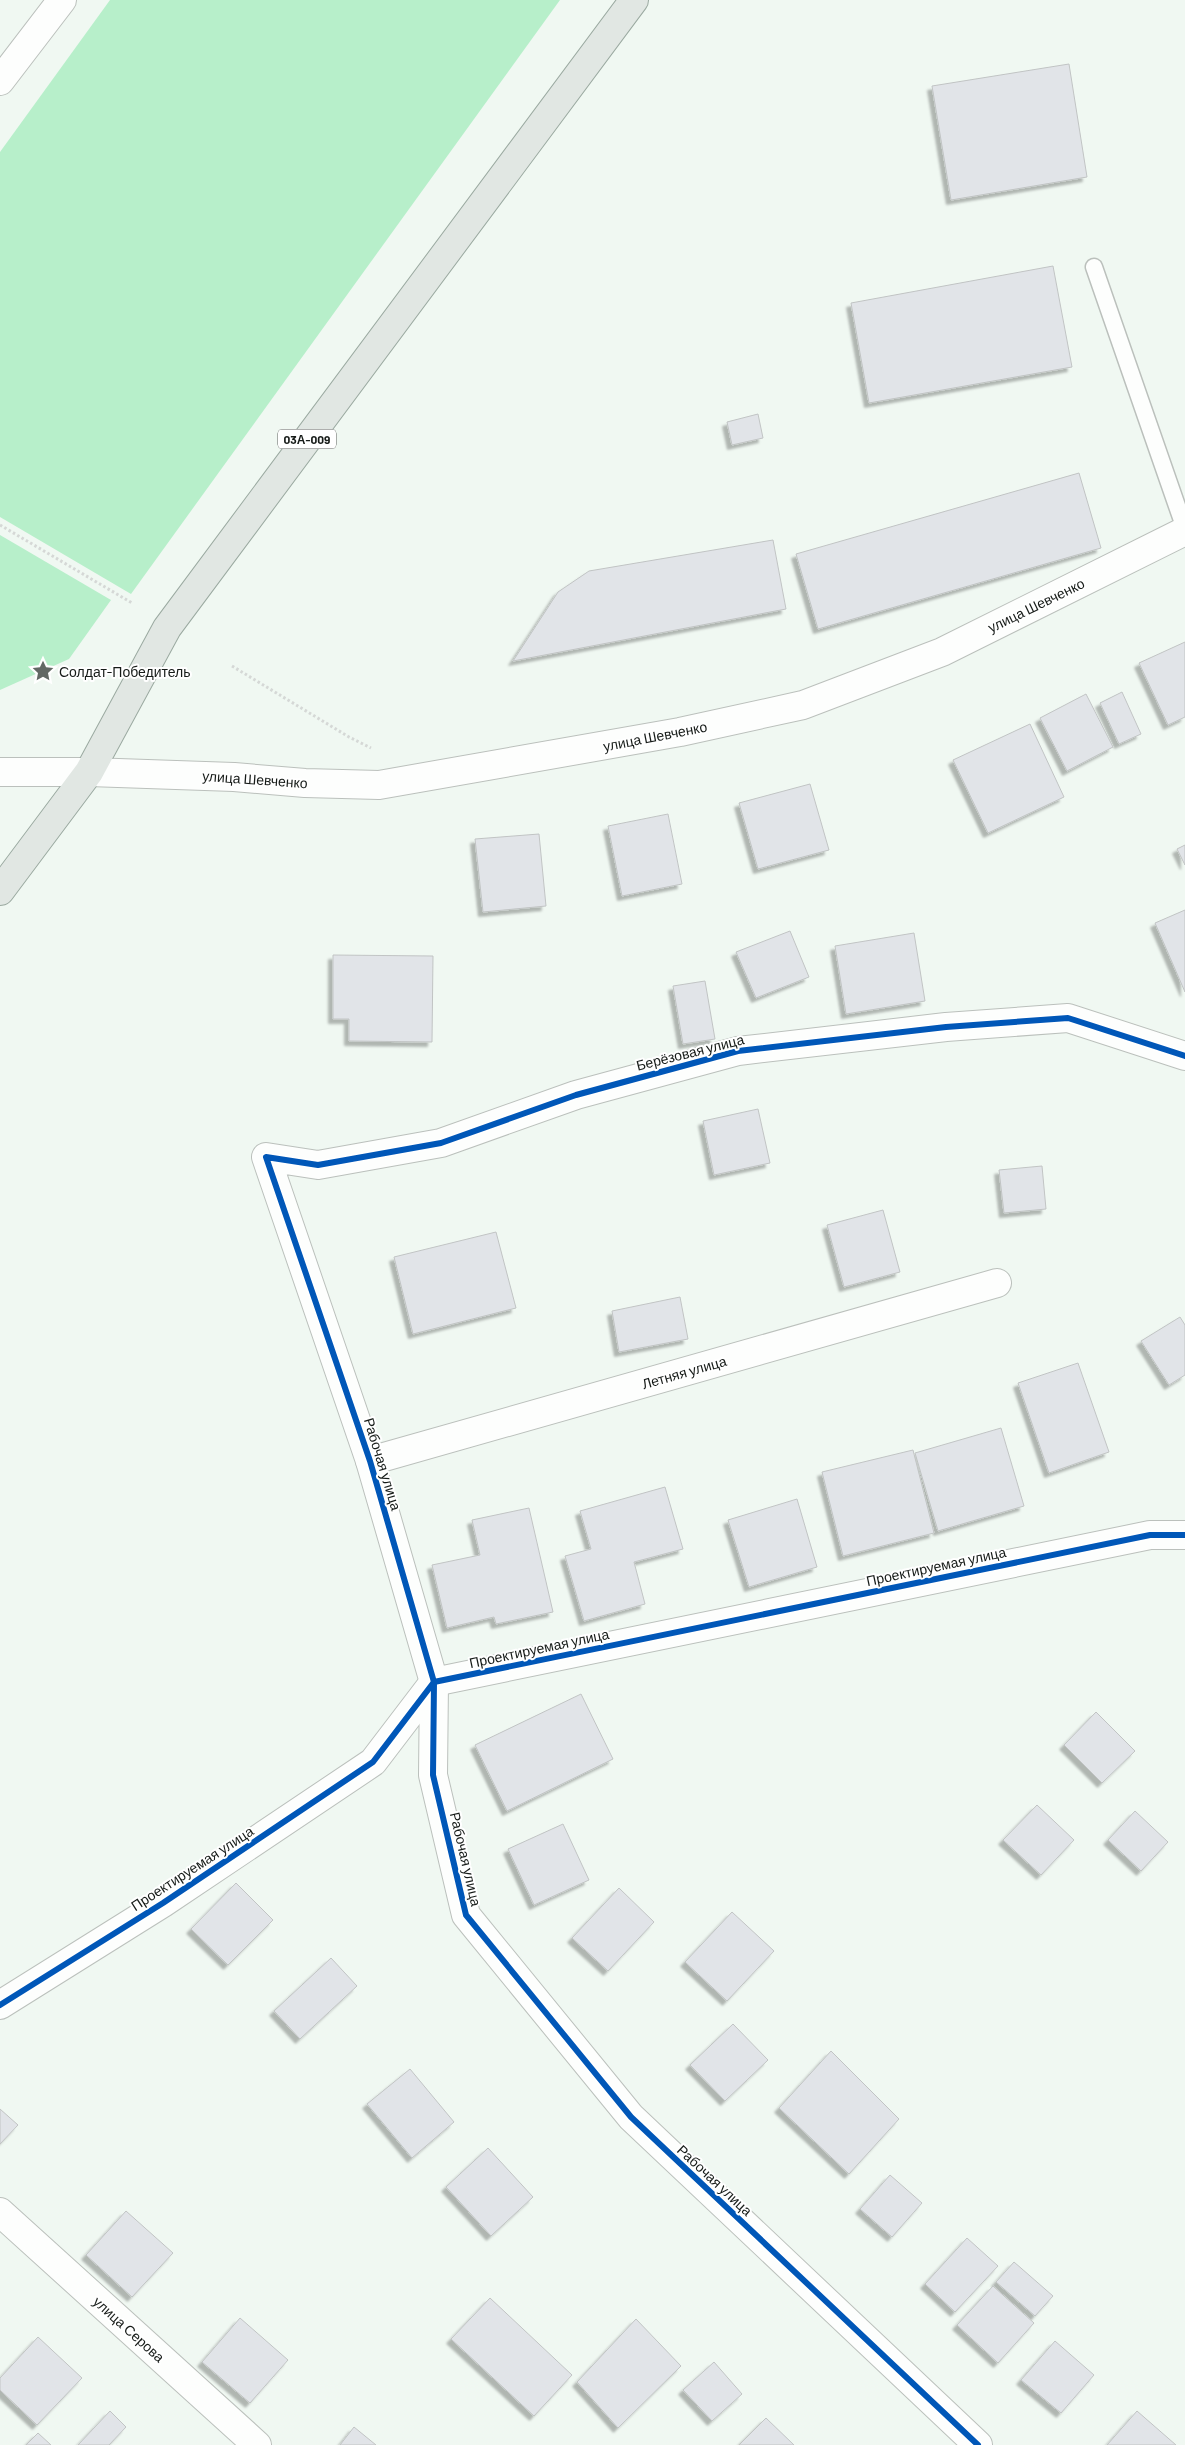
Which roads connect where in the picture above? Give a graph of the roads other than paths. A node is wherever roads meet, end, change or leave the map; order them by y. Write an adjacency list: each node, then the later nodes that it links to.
1 (62, 0): 3 (street)
2 (634, 0): 7 (main road, 03А-009)
3 (0, 81)
4 (1094, 267): 5 (lane)
5 (1185, 530): 7 (street, улица Шевченко)
6 (0, 772): 7 (street, улица Шевченко)
7 (89, 772): 8 (main road, 03А-009)
8 (0, 891)
9 (1185, 1056): 10 (street, Берёзовая улица)
10 (266, 1157): 12 (street, Рабочая улица)
11 (998, 1283): 12 (street, Летняя улица)
12 (370, 1461): 14 (street, Рабочая улица)
13 (1185, 1536): 14 (street, Проектируемая улица)
14 (434, 1682): 15 (street, Проектируемая улица); 18 (street, Рабочая улица)
15 (0, 2005)
16 (0, 2212): 17 (street, улица Серова)
17 (257, 2445)
18 (978, 2445)

